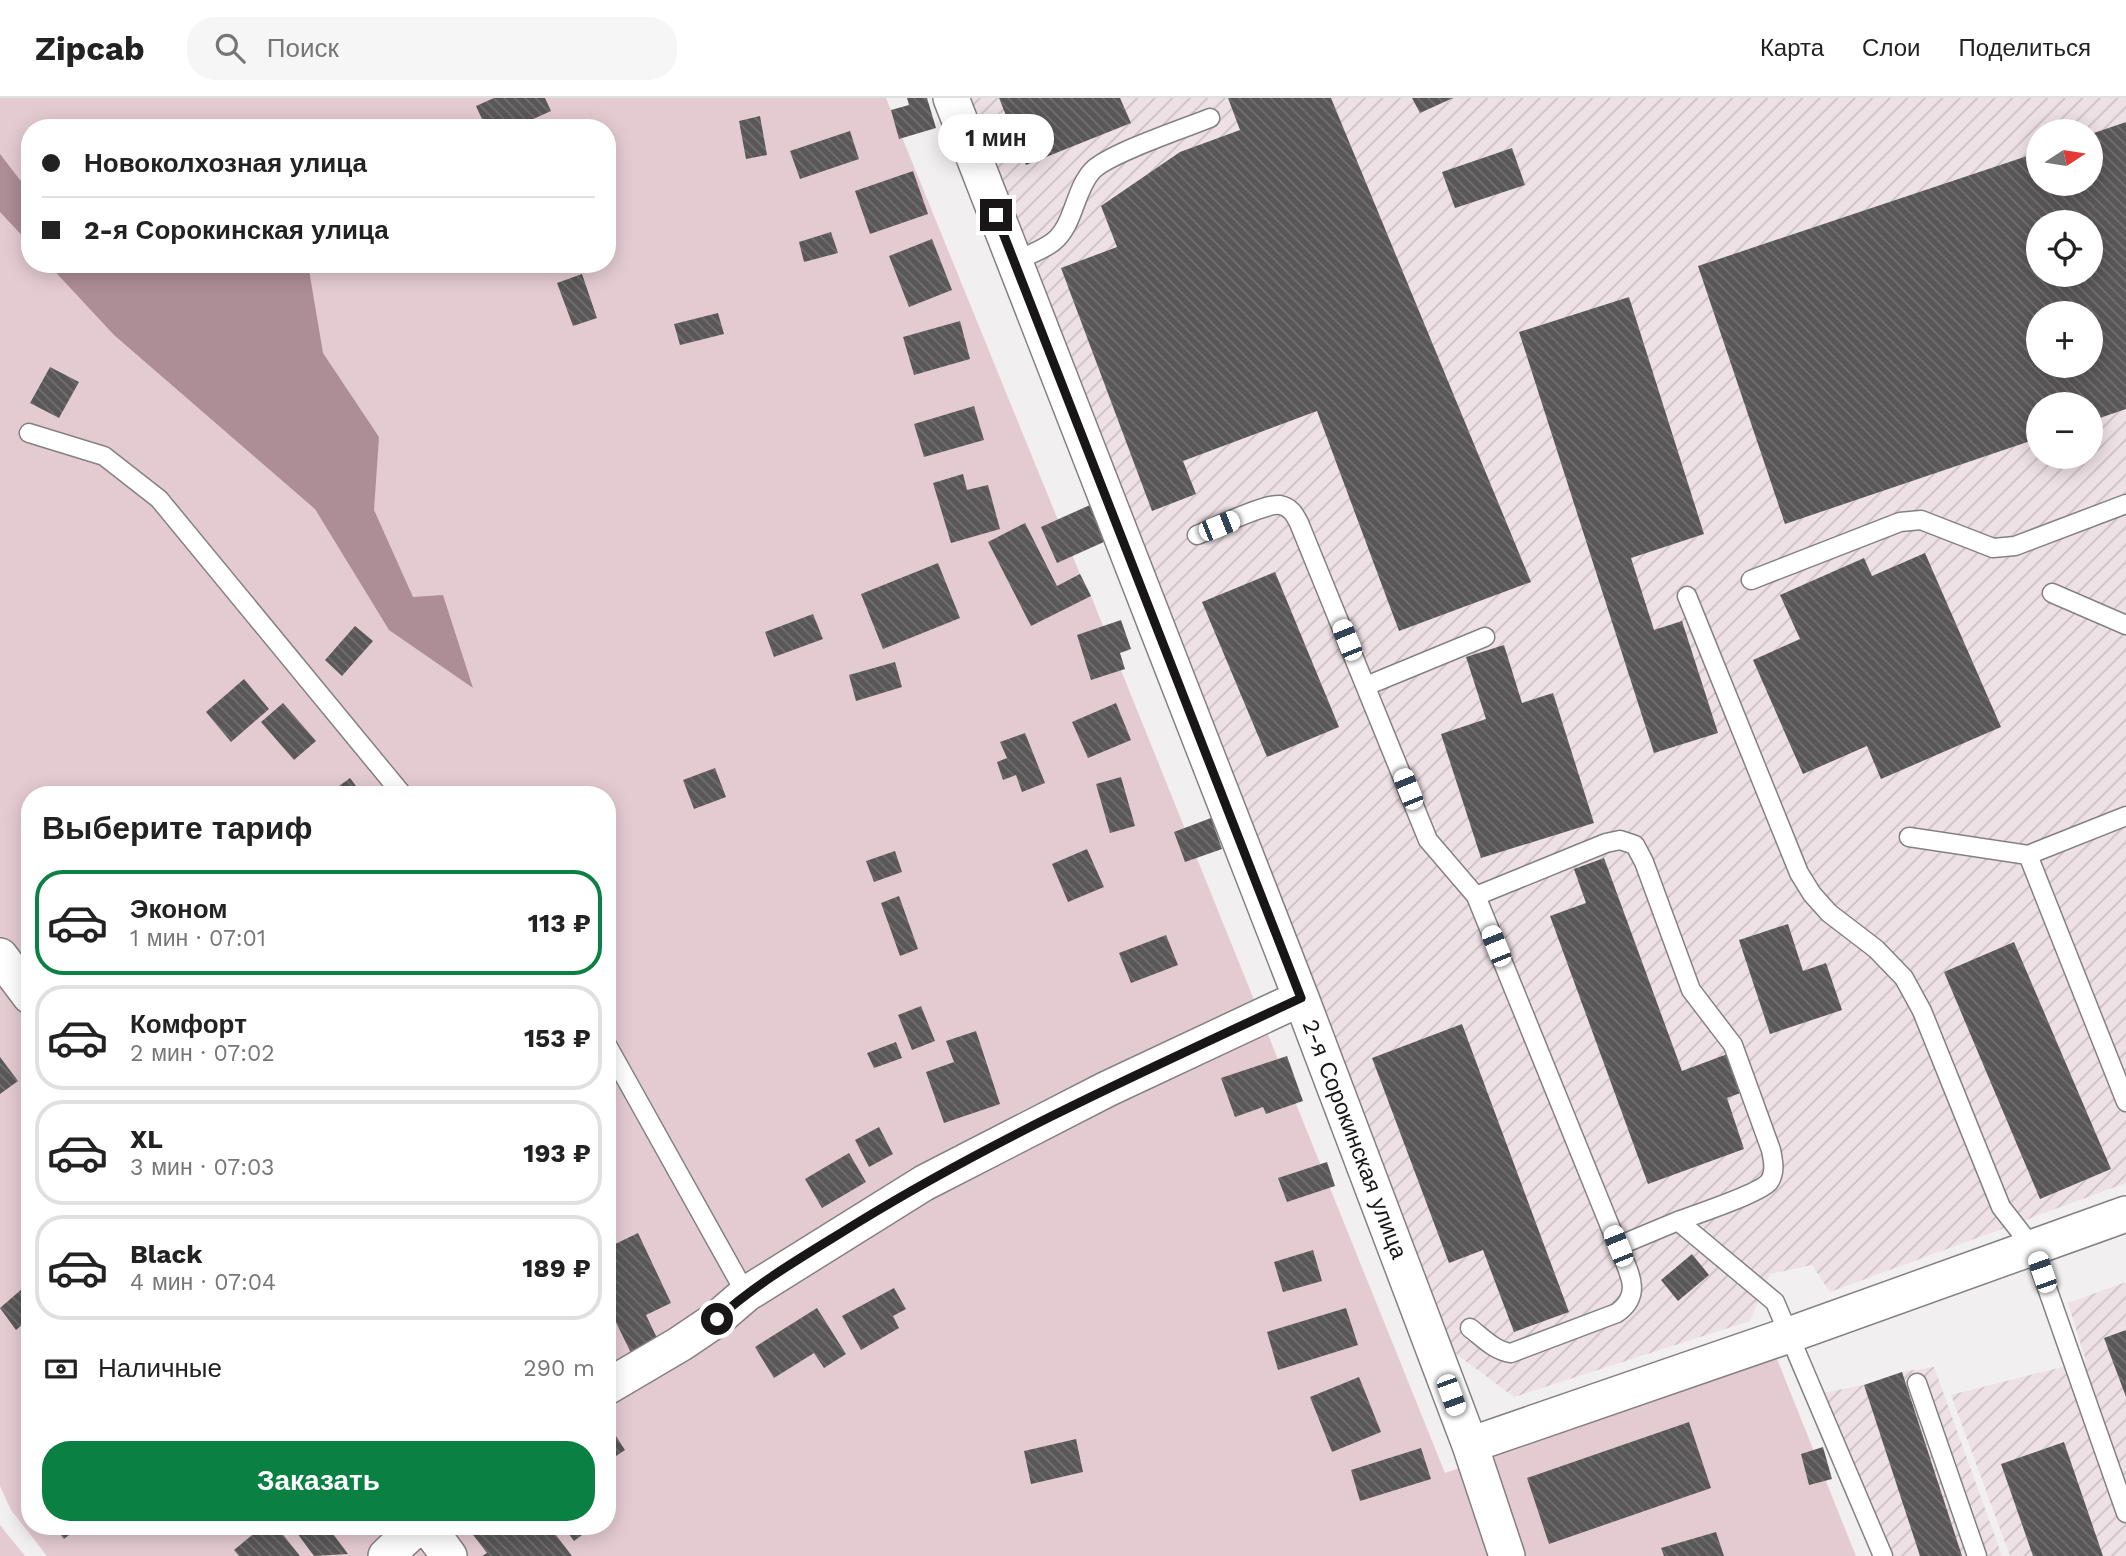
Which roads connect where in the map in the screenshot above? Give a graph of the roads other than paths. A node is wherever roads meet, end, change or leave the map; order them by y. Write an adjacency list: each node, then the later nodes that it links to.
1 (951, 98): 3 (street, 2-я Сорокинская улица)
2 (1210, 118): 3 (lane)
3 (1014, 261): 20 (street, 2-я Сорокинская улица)
4 (29, 433): 13 (lane)
5 (2126, 504): 7 (lane)
6 (1197, 535): 12 (lane)
7 (1751, 580)
8 (2052, 593): 10 (lane)
9 (1687, 596): 27 (lane)
10 (2126, 625)
11 (1485, 638): 12 (lane)
12 (1366, 686): 17 (lane)
13 (395, 786)
14 (2126, 816): 16 (lane)
15 (1909, 838): 16 (lane)
16 (2028, 855): 22 (lane)
17 (1476, 896): 25 (lane); 26 (lane)
18 (0, 956): 19 (street)
19 (21, 984)
20 (1301, 998): 28 (street); 33 (street, 2-я Сорокинская улица)
21 (616, 1061): 28 (lane)
22 (2119, 1064): 23 (lane)
23 (2126, 1102)
24 (2126, 1214): 27 (street)
25 (1678, 1222): 26 (lane); 30 (lane)
26 (1618, 1246): 29 (lane)
27 (2033, 1248): 30 (street); 34 (lane)
28 (746, 1294): 31 (street)
29 (1470, 1328)
30 (1790, 1335): 33 (street); 40 (lane)
31 (616, 1381)
32 (1917, 1383): 41 (lane)
33 (1470, 1445): 39 (street, 2-я Сорокинская улица)
34 (2126, 1513)
35 (408, 1535): 37 (street)
36 (434, 1535): 38 (street)
37 (386, 1556)
38 (449, 1556)
39 (1507, 1556)
40 (1883, 1556)
41 (1977, 1556)

